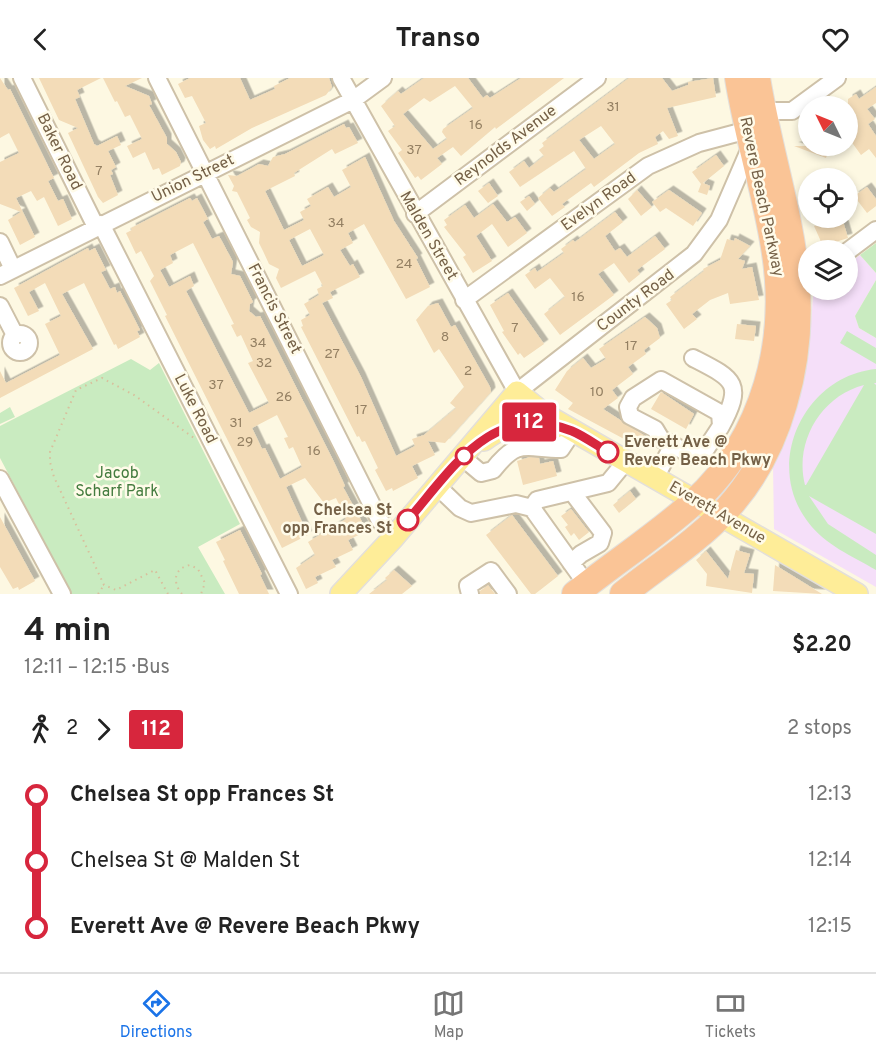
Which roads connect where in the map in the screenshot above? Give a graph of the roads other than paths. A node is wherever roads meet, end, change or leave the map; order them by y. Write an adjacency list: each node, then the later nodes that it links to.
1 (22, 78): 15 (street, Baker Road)
2 (157, 78): 11 (street, Francis Street)
3 (341, 78): 9 (street, Malden Street)
4 (383, 78): 9 (street, Union Street)
5 (597, 78): 14 (street, Reynolds Avenue)
6 (738, 78): 10 (highway, Revere Beach Parkway)
7 (757, 78): 10 (highway, Revere Beach Parkway)
8 (837, 78): 10 (street)
9 (353, 100): 11 (street, Union Street); 14 (street, Malden Street)
10 (754, 129): 12 (highway, Revere Beach Parkway); 13 (street, County Road); 19 (highway, Revere Beach Parkway); 21 (street, Evelyn Road)
11 (206, 172): 15 (street, Union Street); 40 (street, Francis Street)
12 (761, 187): 13 (street); 30 (highway, Revere Beach Parkway)
13 (732, 189): 26 (street, County Road)
14 (415, 213): 21 (street, Malden Street)
15 (98, 225): 20 (street, Union Street); 45 (street, Luke Road)
16 (876, 230): 18 (street)
17 (0, 242): 20 (street)
18 (858, 244)
19 (798, 257)
20 (7, 272)
21 (464, 300): 26 (street, Malden Street)
22 (801, 300): 39 (highway, Revere Beach Parkway)
23 (0, 306): 24 (street)
24 (15, 335)
25 (693, 358): 28 (street)
26 (517, 392): 27 (main road, Everett Avenue); 31 (main road)
27 (573, 431): 31 (main road); 31 (street); 32 (main road, Everett Avenue)
28 (717, 434): 29 (street); 29 (street); 30 (street)
29 (673, 445): 33 (street)
30 (736, 452): 37 (highway, Revere Beach Parkway)
31 (462, 457): 35 (main road)
32 (626, 462): 33 (main road, Everett Avenue); 36 (street)
33 (655, 478): 37 (main road, Everett Avenue)
34 (0, 479): 44 (street)
35 (437, 486): 38 (street); 40 (main road)
36 (572, 492): 38 (street); 41 (street)
37 (695, 501): 39 (main road, Everett Avenue); 42 (highway, Revere Beach Parkway)
38 (532, 508): 41 (street)
39 (721, 516): 48 (highway, Revere Beach Parkway); 49 (main road, Everett Avenue)
40 (393, 537): 46 (main road)
41 (571, 563): 42 (street)
42 (581, 589)
43 (466, 593): 47 (street)
44 (62, 594)
45 (289, 594)
46 (340, 594)
47 (508, 594)
48 (623, 594)
49 (857, 594)

